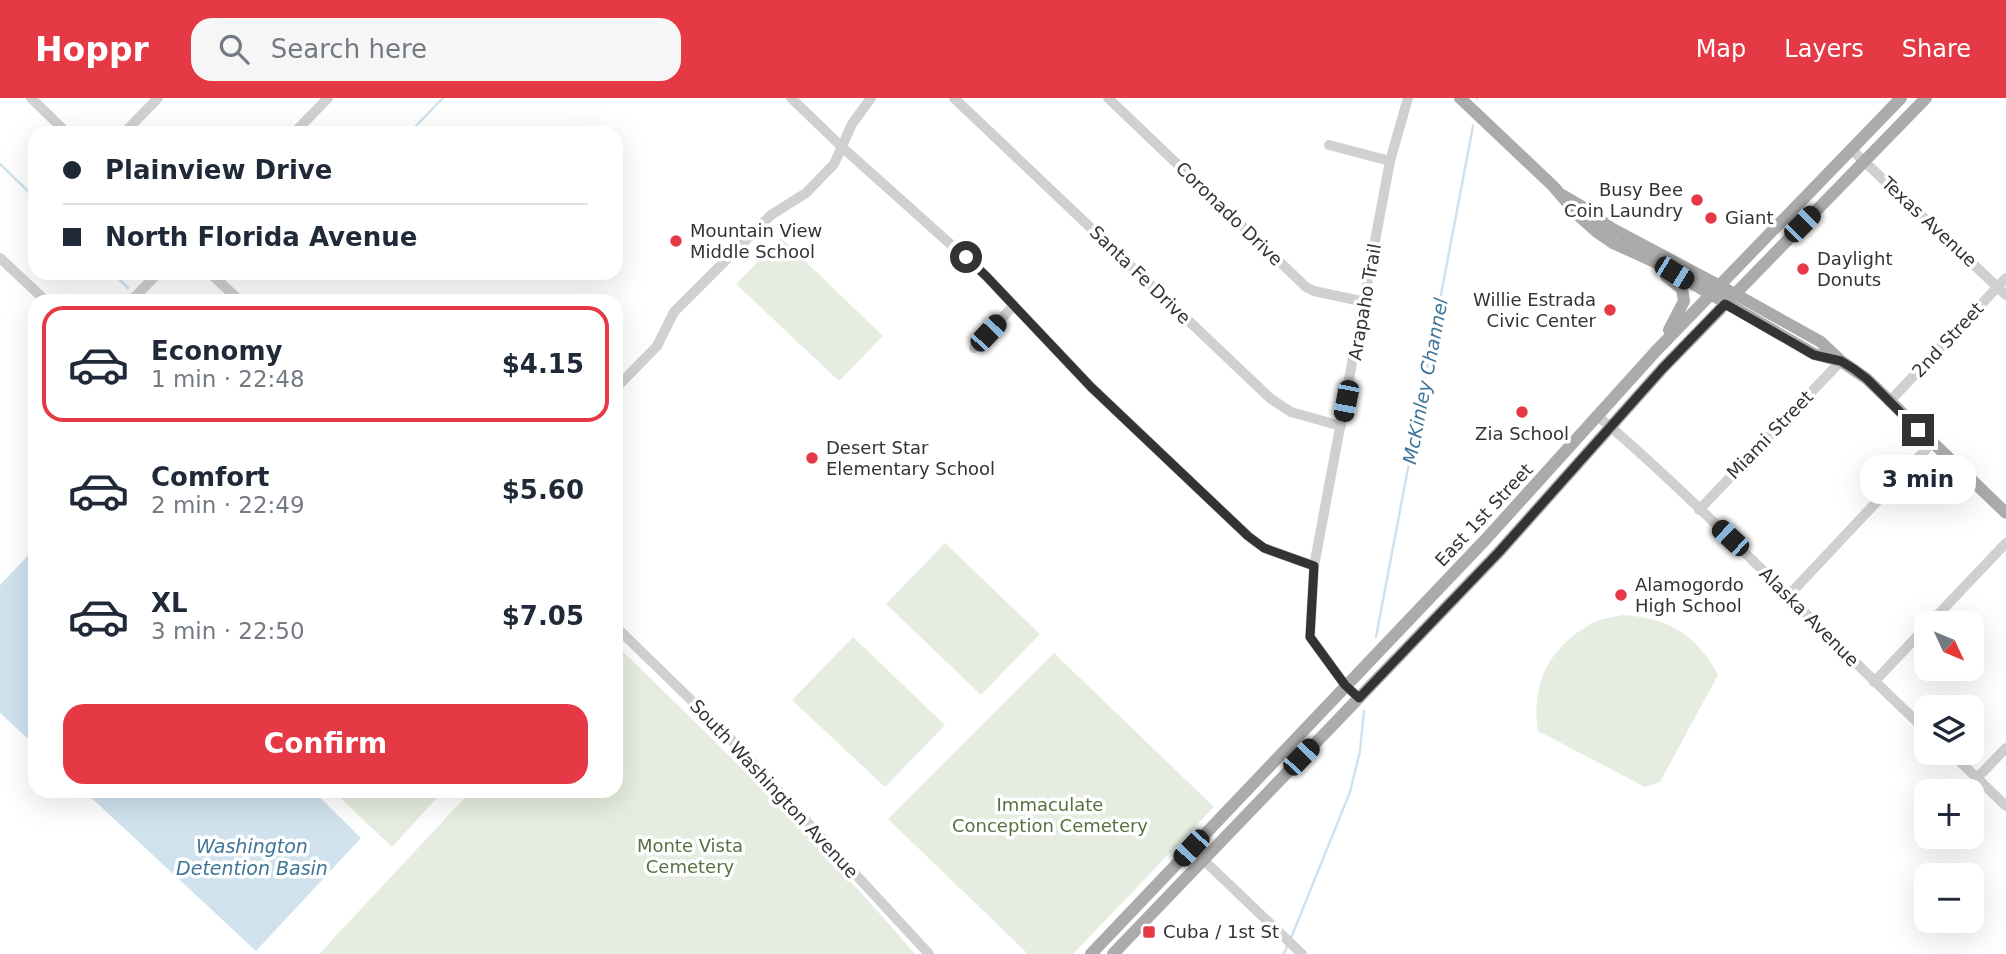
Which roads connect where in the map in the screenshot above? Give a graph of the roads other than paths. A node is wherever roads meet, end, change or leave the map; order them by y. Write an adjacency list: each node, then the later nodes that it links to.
1 (31, 98): 12 (street)
2 (158, 98): 13 (street)
3 (328, 98): 14 (street)
4 (791, 98): 16 (street)
5 (870, 98): 16 (street)
6 (954, 98): 42 (street, Santa Fe Drive)
7 (1108, 98): 33 (street, Coronado Drive)
8 (1408, 98): 18 (street, Arapaho Trail)
9 (1460, 98): 20 (main road)
10 (1900, 98): 17 (main road, East 1st Street)
11 (1926, 98): 19 (main road, East 1st Street)
12 (60, 126)
13 (131, 126)
14 (301, 126)
15 (1329, 145): 18 (street)
16 (842, 147): 35 (street); 39 (street)
17 (1852, 150): 19 (street, Texas Avenue); 27 (main road, East 1st Street)
18 (1390, 161): 33 (street, Arapaho Trail)
19 (1864, 161): 26 (street, Texas Avenue); 31 (main road, East 1st Street)
20 (1562, 195): 21 (main road); 27 (main road)
21 (1613, 243): 27 (main road); 37 (main road)
22 (1, 261): 28 (street)
23 (2006, 278): 26 (street, 2nd Street)
24 (151, 280): 29 (street)
25 (218, 280): 30 (street)
26 (1998, 287): 32 (street, Texas Avenue); 40 (street, 2nd Street)
27 (1714, 290): 31 (main road); 34 (main road); 37 (main road, East 1st Street)
28 (38, 294)
29 (138, 294)
30 (232, 294)
31 (1735, 294): 34 (main road, East 1st Street); 38 (main road)
32 (2006, 295)
33 (1365, 302): 42 (street, Arapaho Trail)
34 (1725, 304): 38 (main road); 43 (main road, East 1st Street)
35 (1014, 305): 36 (street); 48 (street)
36 (974, 348)
37 (1656, 351): 41 (main road, East 1st Street)
38 (1841, 361): 40 (main road); 45 (street, Miami Street)
39 (623, 381)
40 (1889, 402): 44 (main road)
41 (1599, 417): 43 (street, Alaska Avenue); 54 (main road, East 1st Street)
42 (1341, 426): 48 (street, Arapaho Trail)
43 (1612, 428): 45 (street, Alaska Avenue); 55 (main road, East 1st Street)
44 (1932, 443): 46 (main road); 49 (street)
45 (1699, 510): 49 (street, Alaska Avenue)
46 (2006, 513)
47 (2006, 543): 50 (street)
48 (1314, 566): 54 (street, Arapaho Trail)
49 (1789, 595): 53 (street, Alaska Avenue)
50 (1941, 611)
51 (623, 634): 65 (street, South Washington Avenue)
52 (1914, 640): 53 (street)
53 (1874, 682): 56 (street, Alaska Avenue)
54 (1345, 685): 55 (street, Arapaho Trail); 58 (main road, East 1st Street)
55 (1359, 698): 60 (main road, East 1st Street)
56 (1914, 719)
57 (2006, 748): 61 (street)
58 (1270, 764): 60 (street); 63 (main road, East 1st Street)
59 (1964, 765): 61 (street)
60 (1282, 777): 64 (main road, East 1st Street)
61 (1977, 778): 62 (street)
62 (2006, 806)
63 (1191, 848): 64 (street); 66 (main road, East 1st Street)
64 (1203, 859): 67 (main road, East 1st Street); 68 (street)
65 (929, 954)
66 (1091, 954)
67 (1113, 954)
68 (1302, 954)

